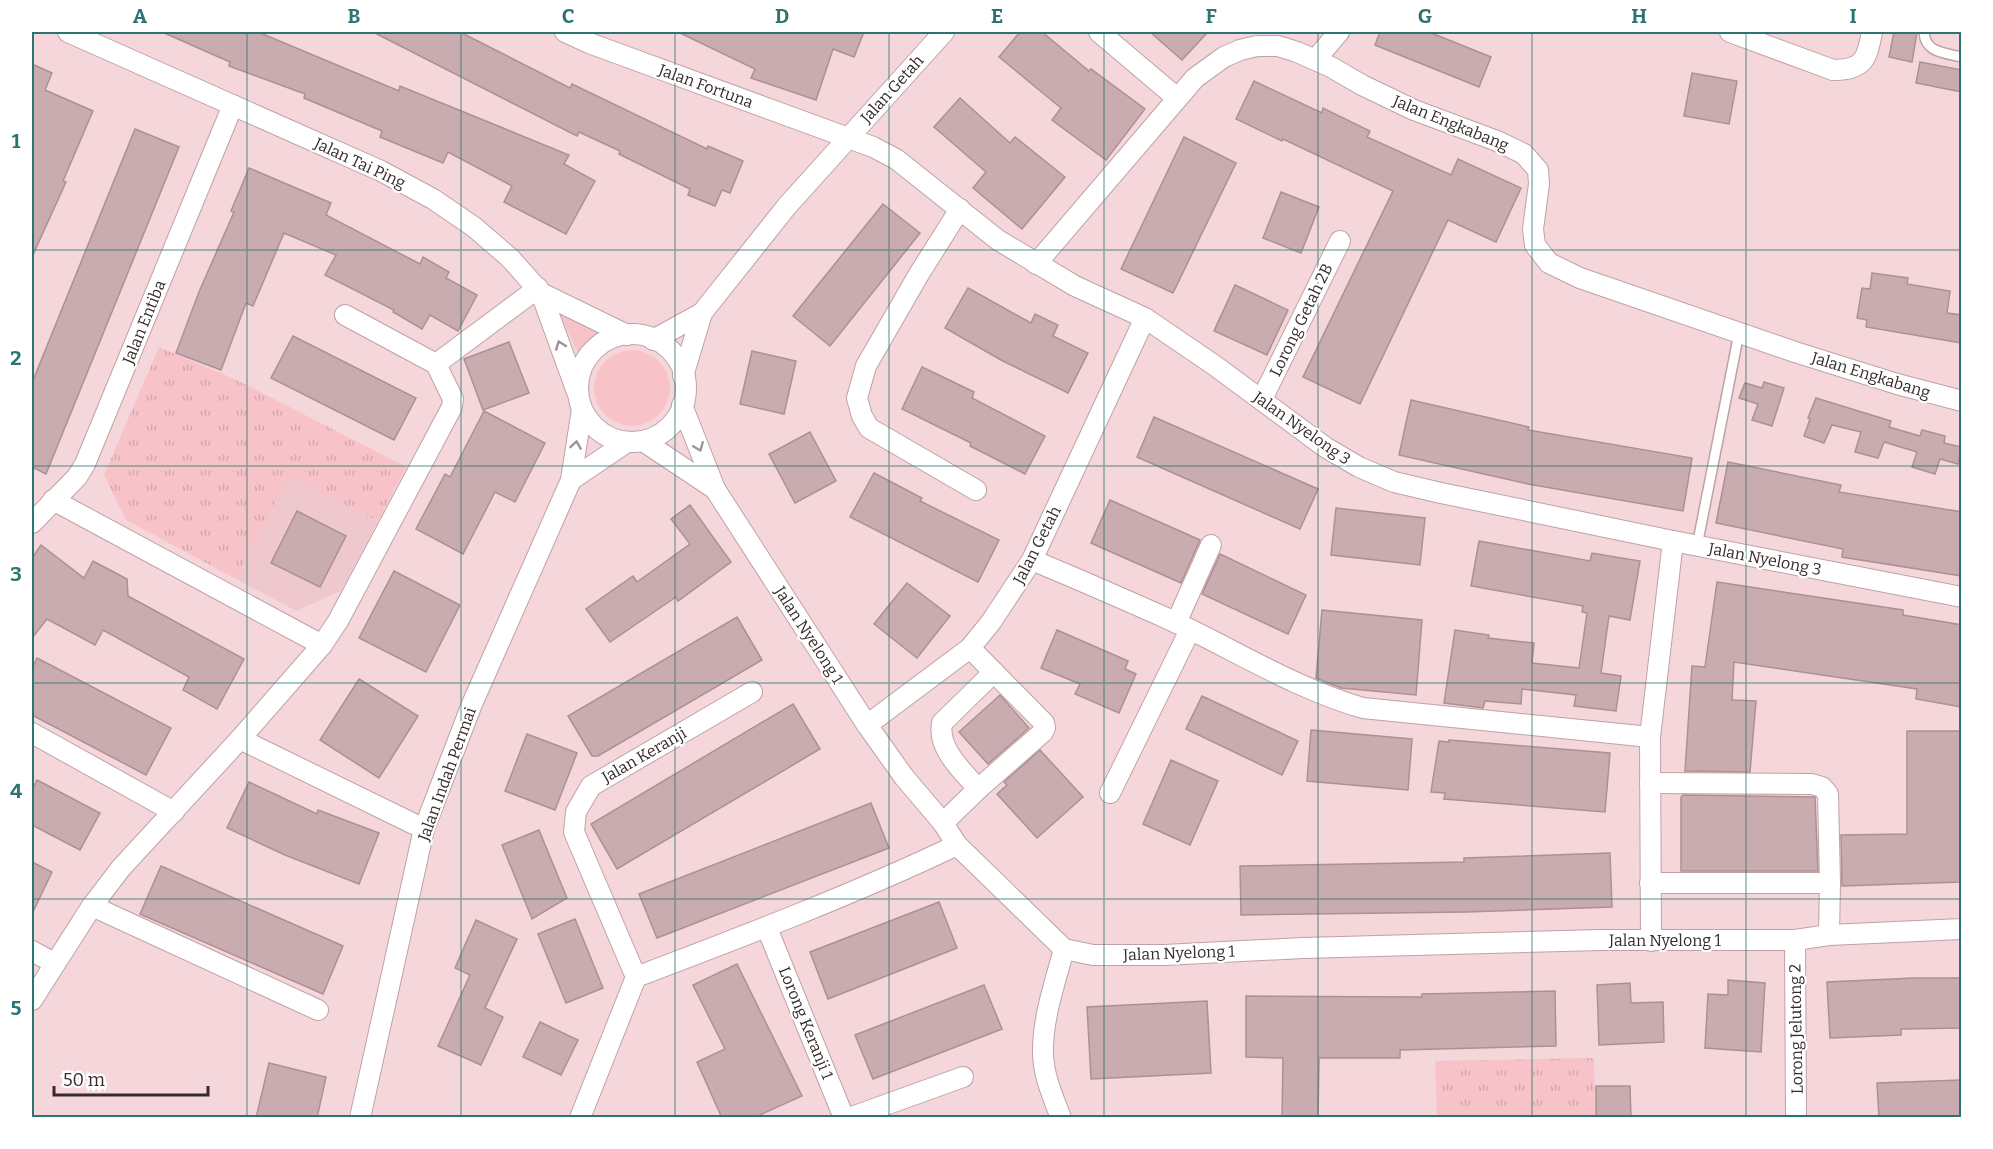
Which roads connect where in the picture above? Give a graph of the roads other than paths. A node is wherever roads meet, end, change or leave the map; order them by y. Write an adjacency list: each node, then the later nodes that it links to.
1 (68, 32): 12 (street, Jalan Tai Ping)
2 (565, 32): 13 (street, Jalan Fortuna)
3 (944, 32): 13 (street, Jalan Getah)
4 (1099, 32): 11 (street)
5 (1339, 32): 10 (street)
6 (1730, 32): 7 (street)
7 (1872, 32)
8 (1924, 32): 9 (lane)
9 (1962, 57)
10 (1315, 60): 11 (street, Jalan Engkabang); 21 (street, Jalan Engkabang)
11 (1177, 98): 16 (street, Jalan Engkabang)
12 (233, 105): 17 (street, Jalan Tai Ping); 34 (street, Jalan Entiba)
13 (847, 139): 14 (street, Jalan Nyelong 3); 18 (street, Jalan Getah)
14 (960, 209): 16 (street, Jalan Nyelong 3); 33 (street)
15 (1340, 241): 26 (street, Lorong Getah 2B)
16 (1036, 264): 20 (street, Jalan Nyelong 3)
17 (540, 290): 22 (street, Jalan Tai Ping); 24 (street); 28 (street, one-way to 17)
18 (702, 313): 23 (street); 25 (street)
19 (345, 315): 24 (street)
20 (1145, 318): 26 (street, Jalan Nyelong 3); 39 (street, Jalan Getah)
21 (1739, 333): 27 (street, Jalan Engkabang); 38 (lane)
22 (627, 335): 23 (street); 28 (street)
23 (653, 340): 25 (street)
24 (436, 364): 42 (street)
25 (683, 376): 29 (street)
26 (1262, 399): 36 (street, Jalan Nyelong 3)
27 (1962, 401)
28 (581, 404): 30 (street); 31 (street, Jalan Indah Permai, one-way to 28)
29 (682, 405): 30 (street); 32 (street, one-way to 32)
30 (635, 442): 31 (street); 32 (street, Jalan Nyelong 1)
31 (571, 480): 55 (street, Jalan Indah Permai)
32 (715, 489): 46 (street, Jalan Nyelong 1)
33 (976, 490)
34 (53, 500): 35 (street, Jalan Entiba); 42 (street)
35 (32, 523)
36 (1673, 541): 38 (street, Jalan Nyelong 3); 48 (street)
37 (1211, 545): 41 (street)
38 (1697, 546): 40 (street, Jalan Nyelong 3)
39 (1032, 560): 41 (street); 43 (street, Jalan Getah)
40 (1962, 597)
41 (1183, 626): 48 (street); 52 (street)
42 (322, 645): 49 (street)
43 (970, 648): 44 (street); 46 (street, Jalan Getah)
44 (994, 672): 51 (street); 51 (street)
45 (752, 692): 68 (street, Jalan Keranji)
46 (867, 725): 54 (street, Jalan Nyelong 1)
47 (32, 733): 53 (street)
48 (1650, 737): 50 (street)
49 (240, 739): 53 (street); 55 (street)
50 (1650, 783): 57 (street); 58 (street)
51 (978, 789): 54 (street)
52 (1110, 793)
53 (174, 812): 59 (street)
54 (943, 823): 56 (street, Jalan Nyelong 1)
55 (424, 829): 72 (street, Jalan Indah Permai)
56 (957, 844): 60 (street); 65 (street, Jalan Nyelong 1)
57 (1650, 883): 58 (street); 64 (street)
58 (1830, 883): 62 (street)
59 (92, 906): 67 (street); 70 (street)
60 (767, 928): 68 (street); 74 (street, Lorong Keranji 1)
61 (1962, 928): 62 (street, Jalan Nyelong 1)
62 (1829, 935): 63 (street, Jalan Nyelong 1)
63 (1795, 940): 64 (street, Jalan Nyelong 1); 77 (street, Lorong Jelutong 2)
64 (1651, 941): 65 (street, Jalan Nyelong 1)
65 (1064, 949): 76 (street)
66 (32, 951): 67 (street)
67 (54, 963): 69 (street)
68 (636, 977): 73 (street)
69 (32, 1000)
70 (318, 1010)
71 (963, 1077): 75 (street)
72 (360, 1118)
73 (580, 1118)
74 (844, 1118)
75 (849, 1118)
76 (1062, 1118)
77 (1796, 1118)

